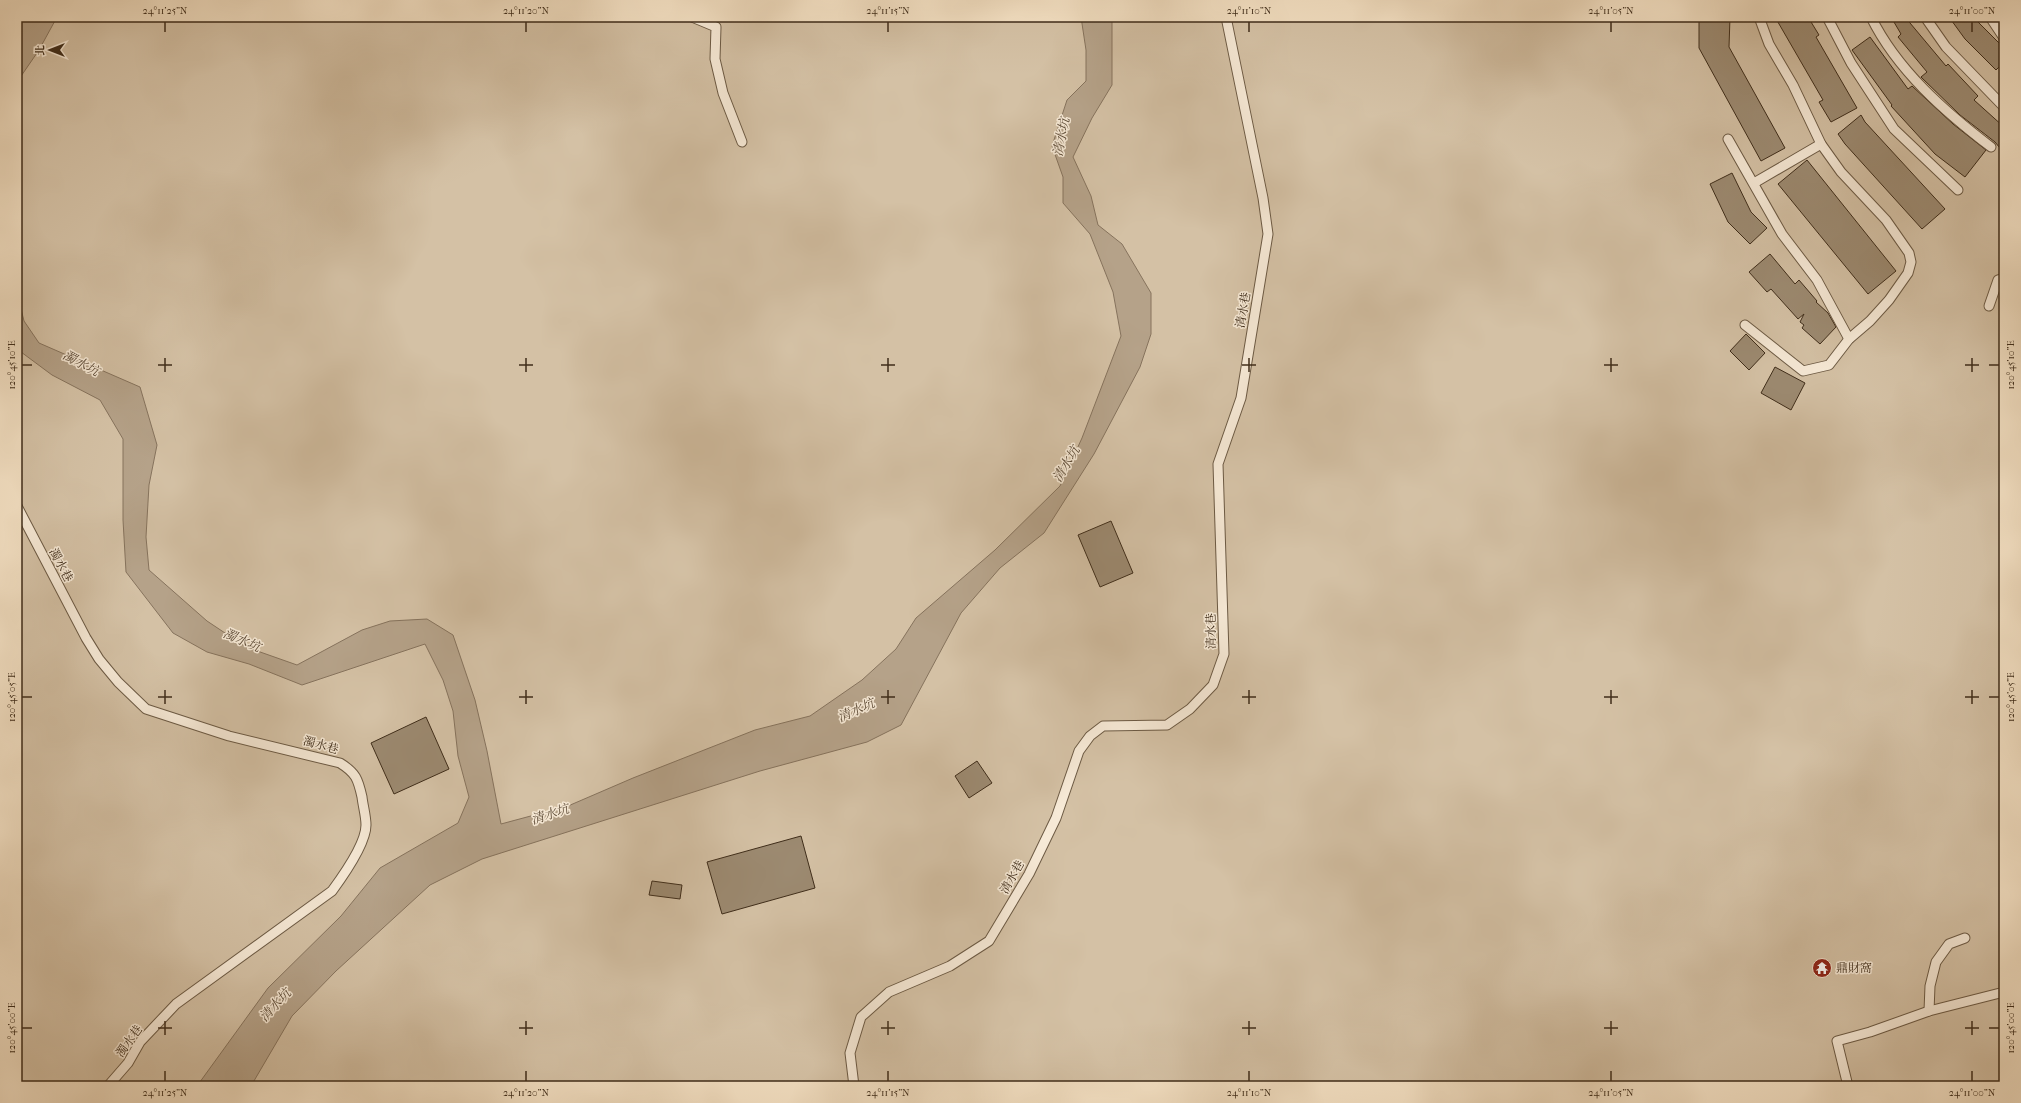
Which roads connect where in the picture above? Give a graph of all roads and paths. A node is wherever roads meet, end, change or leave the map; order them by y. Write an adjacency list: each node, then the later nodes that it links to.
1 (692, 17): 11 (lane)
2 (1226, 17): 25 (lane, 清水巷)
3 (1759, 17): 12 (lane)
4 (1827, 17): 15 (lane)
5 (1871, 17): 13 (lane)
6 (1925, 17): 9 (lane)
7 (1990, 17): 8 (lane)
8 (2004, 38)
9 (2004, 108)
10 (1728, 139): 14 (lane)
11 (742, 142)
12 (1821, 144): 14 (lane); 19 (lane)
13 (1991, 147)
14 (1754, 183): 19 (lane)
15 (1958, 190)
16 (2004, 278): 17 (lane)
17 (1989, 306)
18 (1745, 325): 19 (lane)
19 (1849, 339)
20 (17, 506): 24 (lane, 濁水巷)
21 (1965, 938): 23 (lane)
22 (2004, 992): 23 (lane)
23 (1929, 1011): 26 (lane)
24 (108, 1086)
25 (854, 1086)
26 (1848, 1086)

